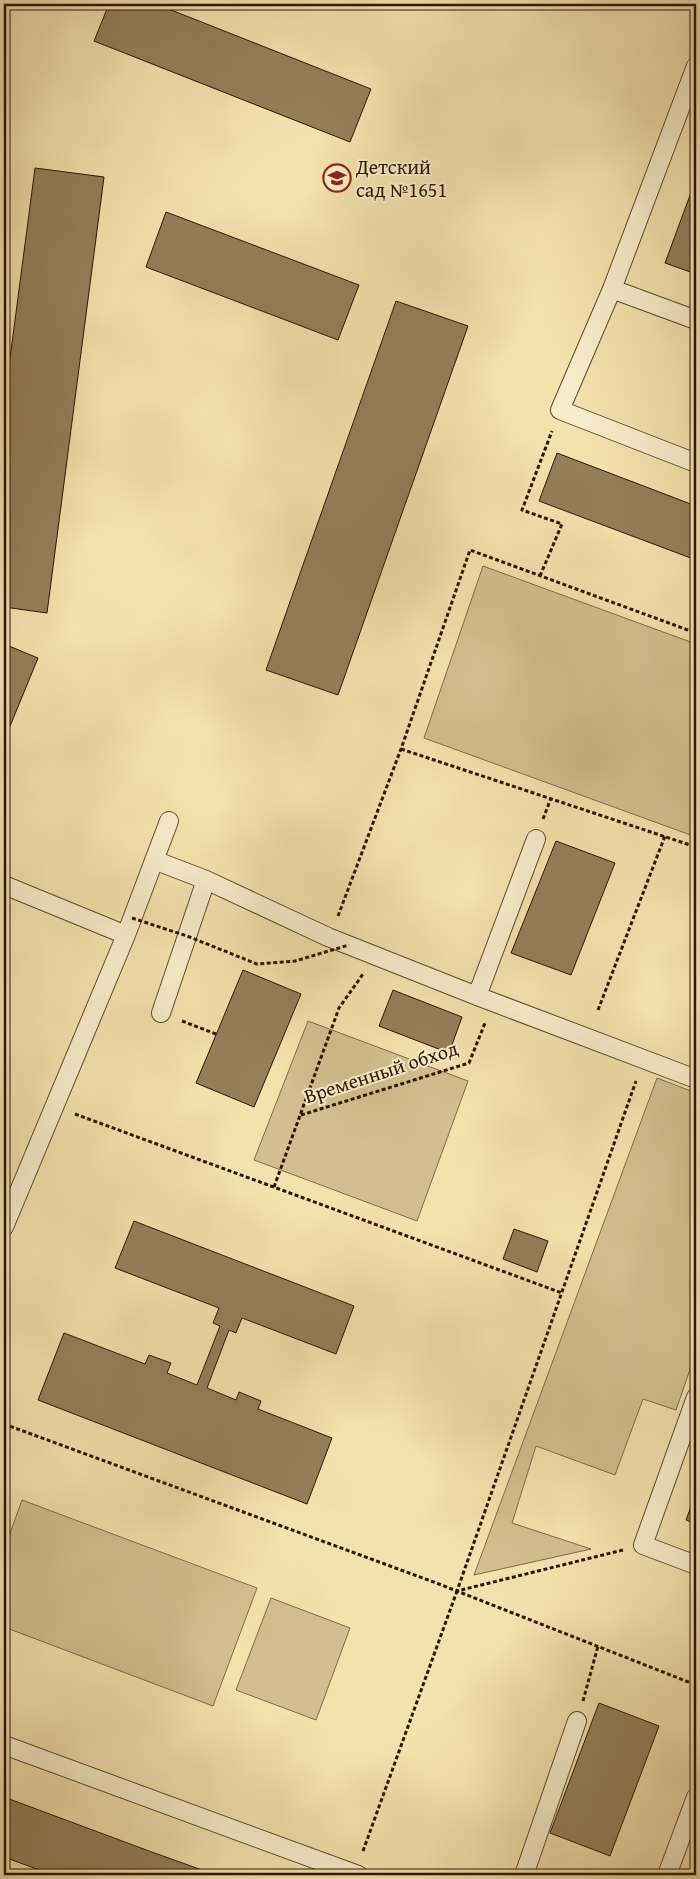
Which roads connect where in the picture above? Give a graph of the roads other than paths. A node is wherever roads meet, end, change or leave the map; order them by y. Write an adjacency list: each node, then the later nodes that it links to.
1 (696, 66): 2 (lane)
2 (612, 289): 3 (lane); 4 (lane)
3 (696, 320)
4 (696, 463)
5 (169, 821): 7 (lane)
6 (536, 839): 11 (lane)
7 (154, 860): 8 (lane); 10 (lane)
8 (206, 880): 11 (lane); 12 (lane)
9 (4, 885): 10 (lane)
10 (129, 927): 14 (lane)
11 (485, 999): 13 (lane)
12 (161, 1013)
13 (696, 1079)
14 (4, 1227)
15 (696, 1397): 16 (lane)
16 (696, 1565)
17 (577, 1721): 21 (lane)
18 (4, 1745): 20 (lane)
19 (696, 1797): 22 (lane)
20 (356, 1874)
21 (524, 1875)
22 (667, 1875)

